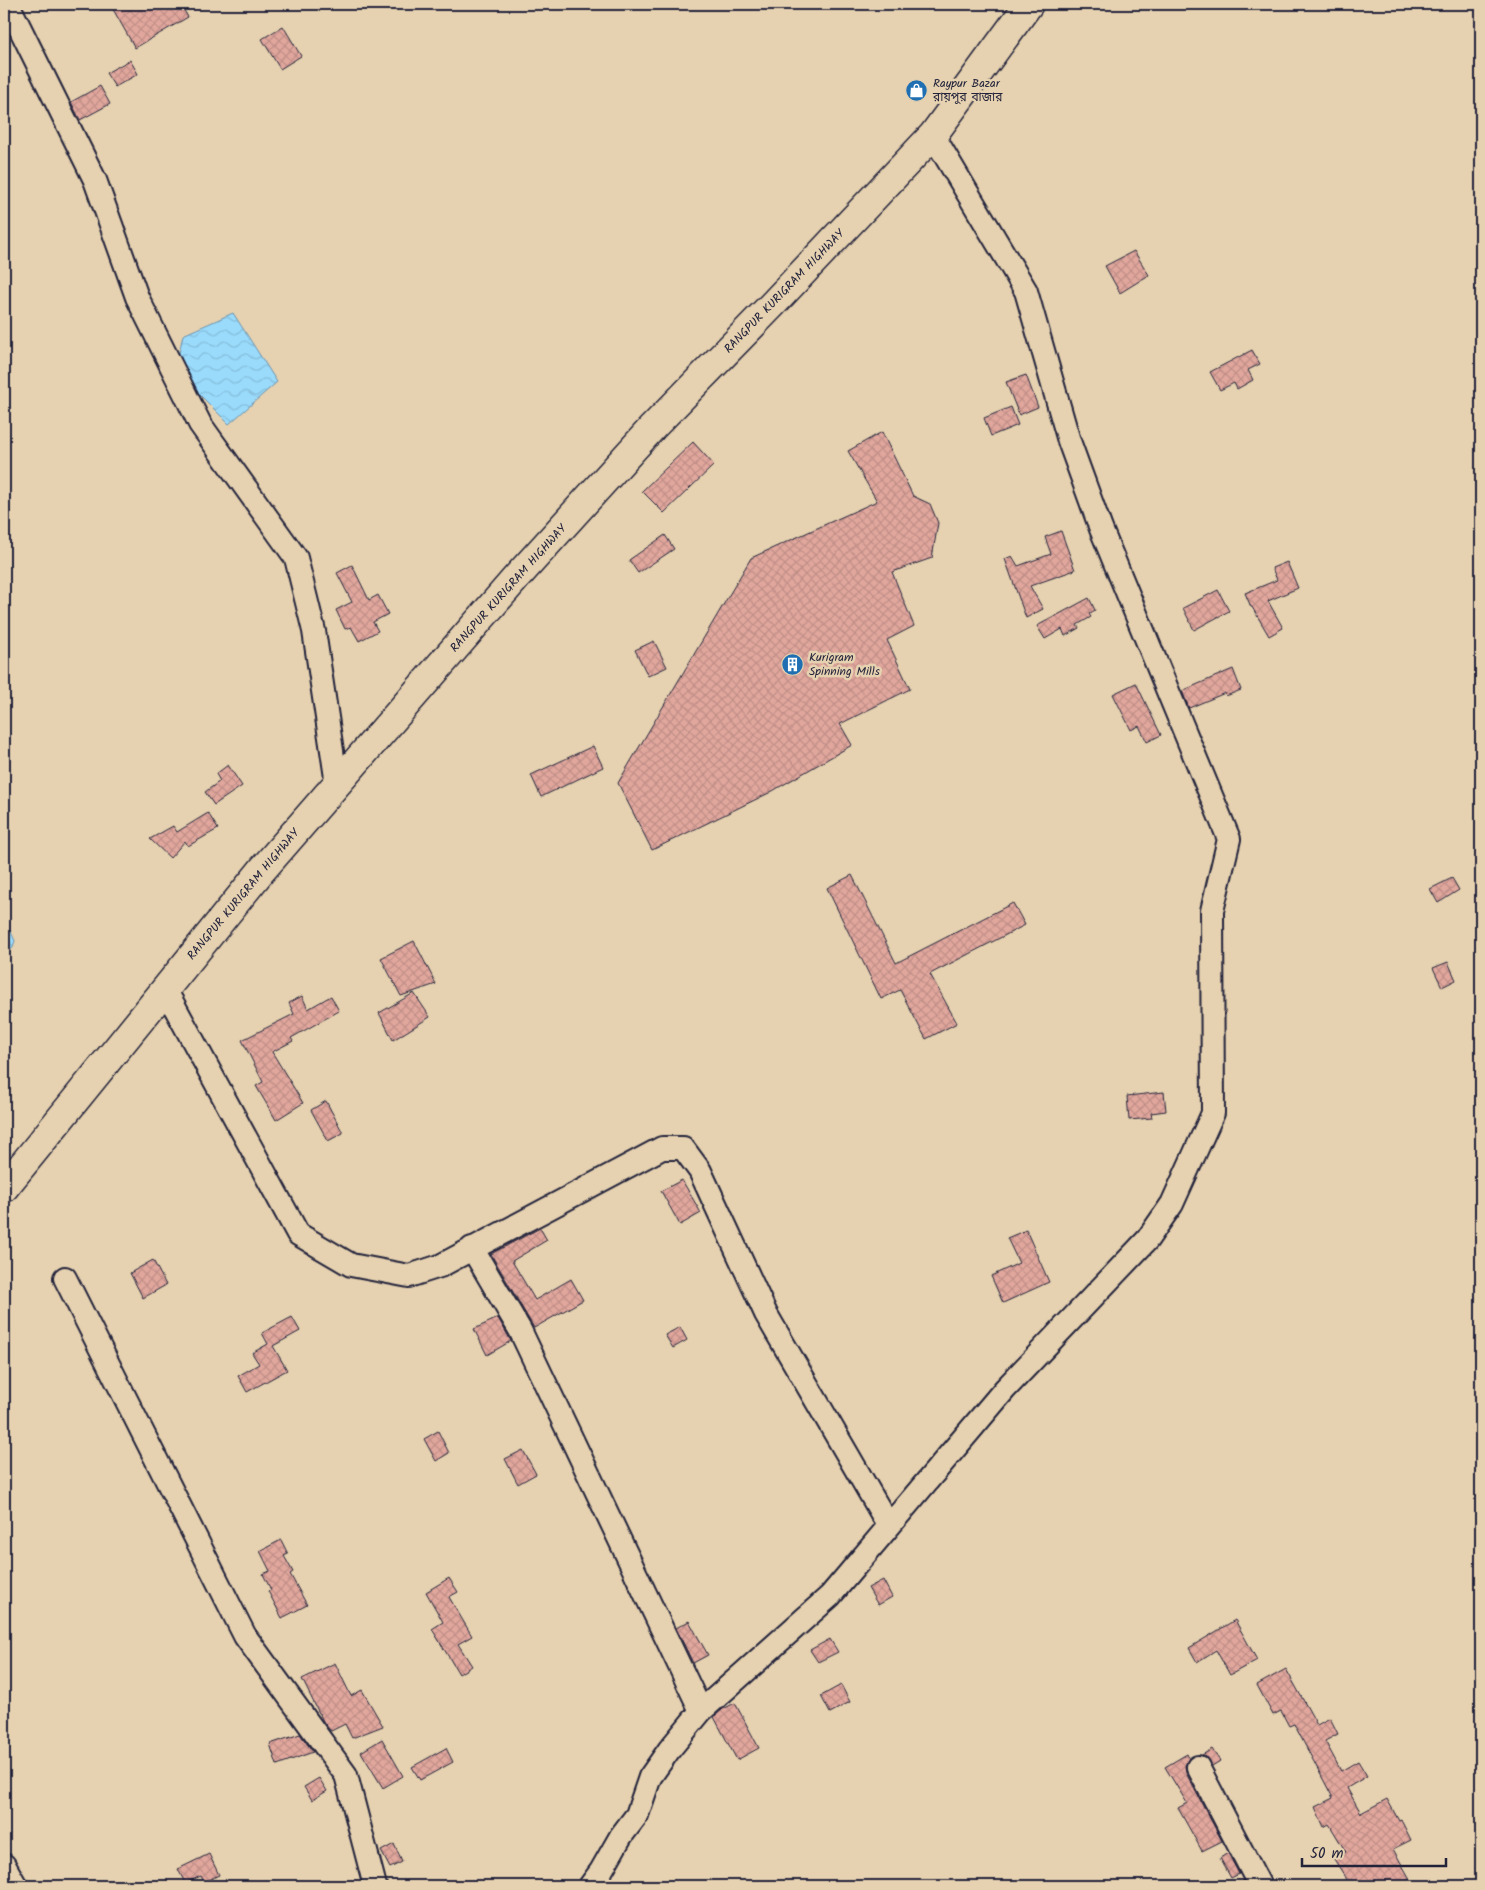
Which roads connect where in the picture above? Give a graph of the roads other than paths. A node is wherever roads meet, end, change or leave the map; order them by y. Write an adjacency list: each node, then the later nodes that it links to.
1 (8, 4): 4 (street)
2 (1029, 4): 3 (highway, RANGPUR KURIGRAM HIGHWAY)
3 (933, 135): 4 (highway, RANGPUR KURIGRAM HIGHWAY); 9 (street)
4 (337, 784): 5 (highway, RANGPUR KURIGRAM HIGHWAY)
5 (165, 989): 6 (highway, RANGPUR KURIGRAM HIGHWAY); 7 (street)
6 (4, 1188)
7 (472, 1248): 9 (street); 10 (street)
8 (65, 1278): 14 (street)
9 (889, 1526): 10 (street)
10 (701, 1711): 15 (street)
11 (1198, 1767): 16 (street)
12 (4, 1865): 13 (street)
13 (16, 1886)
14 (375, 1886)
15 (590, 1886)
16 (1260, 1886)

